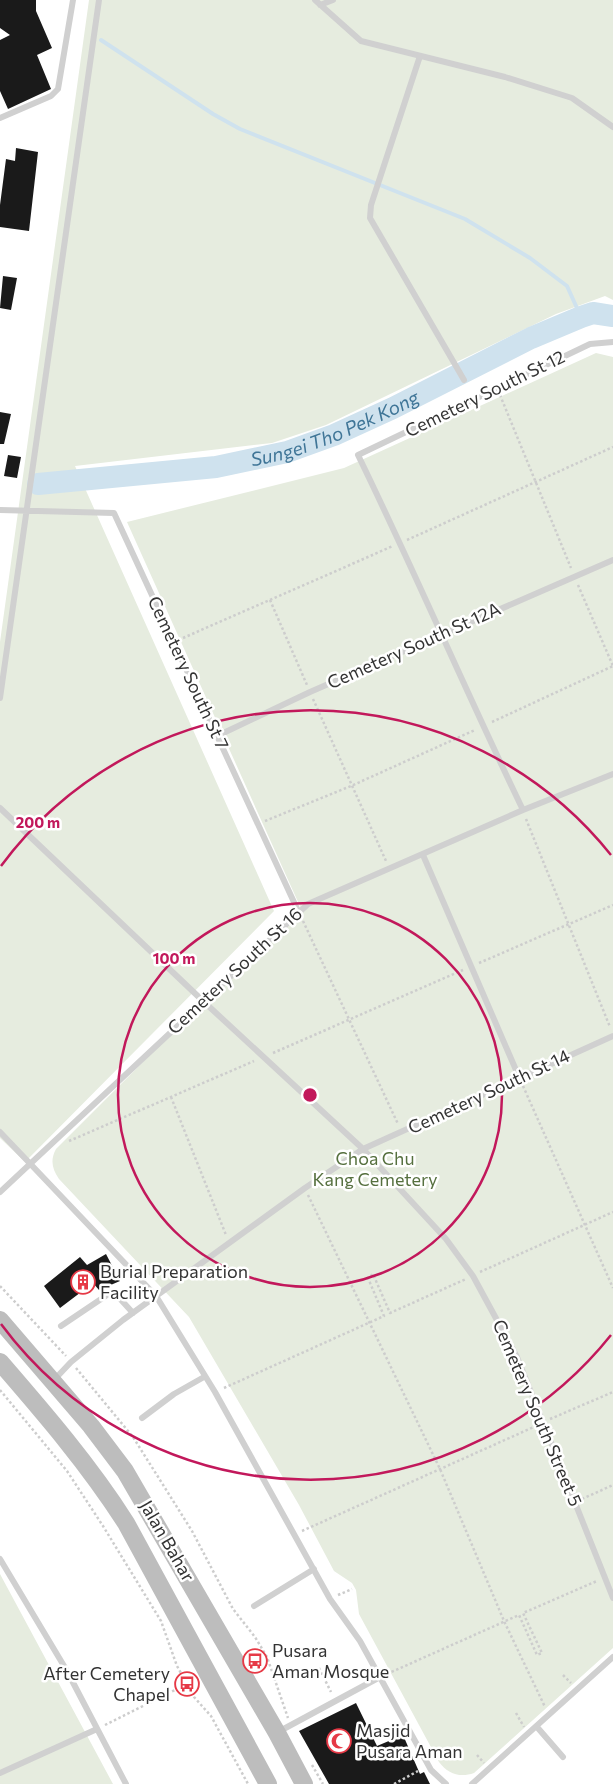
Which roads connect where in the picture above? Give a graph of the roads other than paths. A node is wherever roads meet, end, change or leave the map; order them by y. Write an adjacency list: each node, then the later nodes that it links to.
1 (73, 0): 6 (lane)
2 (99, 0): 11 (lane)
3 (333, 0): 4 (lane)
4 (317, 2): 5 (lane)
5 (420, 56): 7 (lane); 9 (lane)
6 (0, 118)
7 (613, 127)
8 (613, 342): 13 (lane, Cemetery South St 12)
9 (464, 380)
10 (0, 510): 11 (lane)
11 (26, 511): 14 (lane); 15 (lane, Cemetery South St 7)
12 (613, 560): 13 (lane, Cemetery South St 12A)
13 (443, 633): 15 (lane, Cemetery South St 12A); 18 (lane)
14 (0, 698)
15 (217, 736): 20 (lane, Cemetery South St 7)
16 (613, 774): 18 (lane, Cemetery South St 16)
17 (0, 808): 21 (lane, Cemetery South Street 5)
18 (523, 810): 19 (lane, Cemetery South St 16)
19 (422, 855): 20 (lane, Cemetery South St 16); 23 (lane)
20 (299, 912): 21 (lane, Cemetery South St 16)
21 (202, 1001): 25 (lane, Cemetery South Street 5); 26 (lane, Cemetery South St 16)
22 (613, 1036): 23 (lane, Cemetery South St 14)
23 (519, 1078): 25 (lane, Cemetery South St 14)
24 (0, 1132): 26 (lane)
25 (363, 1149): 28 (lane, Cemetery South St 14); 38 (lane, Cemetery South Street 5)
26 (31, 1162): 27 (lane, Cemetery South St 16); 28 (lane)
27 (0, 1192)
28 (156, 1296): 29 (lane, Cemetery South St 14); 33 (lane)
29 (133, 1313): 31 (lane); 34 (lane, Cemetery South St 14)
30 (0, 1320): 34 (main road, Jalan Bahar)
31 (62, 1326)
32 (0, 1362): 48 (main road, Jalan Bahar)
33 (204, 1377): 35 (lane); 37 (lane)
34 (54, 1380): 44 (main road, Jalan Bahar)
35 (142, 1418)
36 (0, 1559): 43 (lane)
37 (314, 1569): 39 (lane); 41 (lane)
38 (613, 1598)
39 (254, 1606)
40 (613, 1657): 42 (lane)
41 (380, 1678): 44 (lane); 50 (lane)
42 (537, 1727): 45 (lane); 51 (lane)
43 (97, 1729): 46 (lane); 47 (lane)
44 (284, 1729): 49 (main road, Jalan Bahar)
45 (563, 1757)
46 (0, 1773)
47 (126, 1784)
48 (268, 1784)
49 (304, 1784)
50 (446, 1784)
51 (472, 1784)

